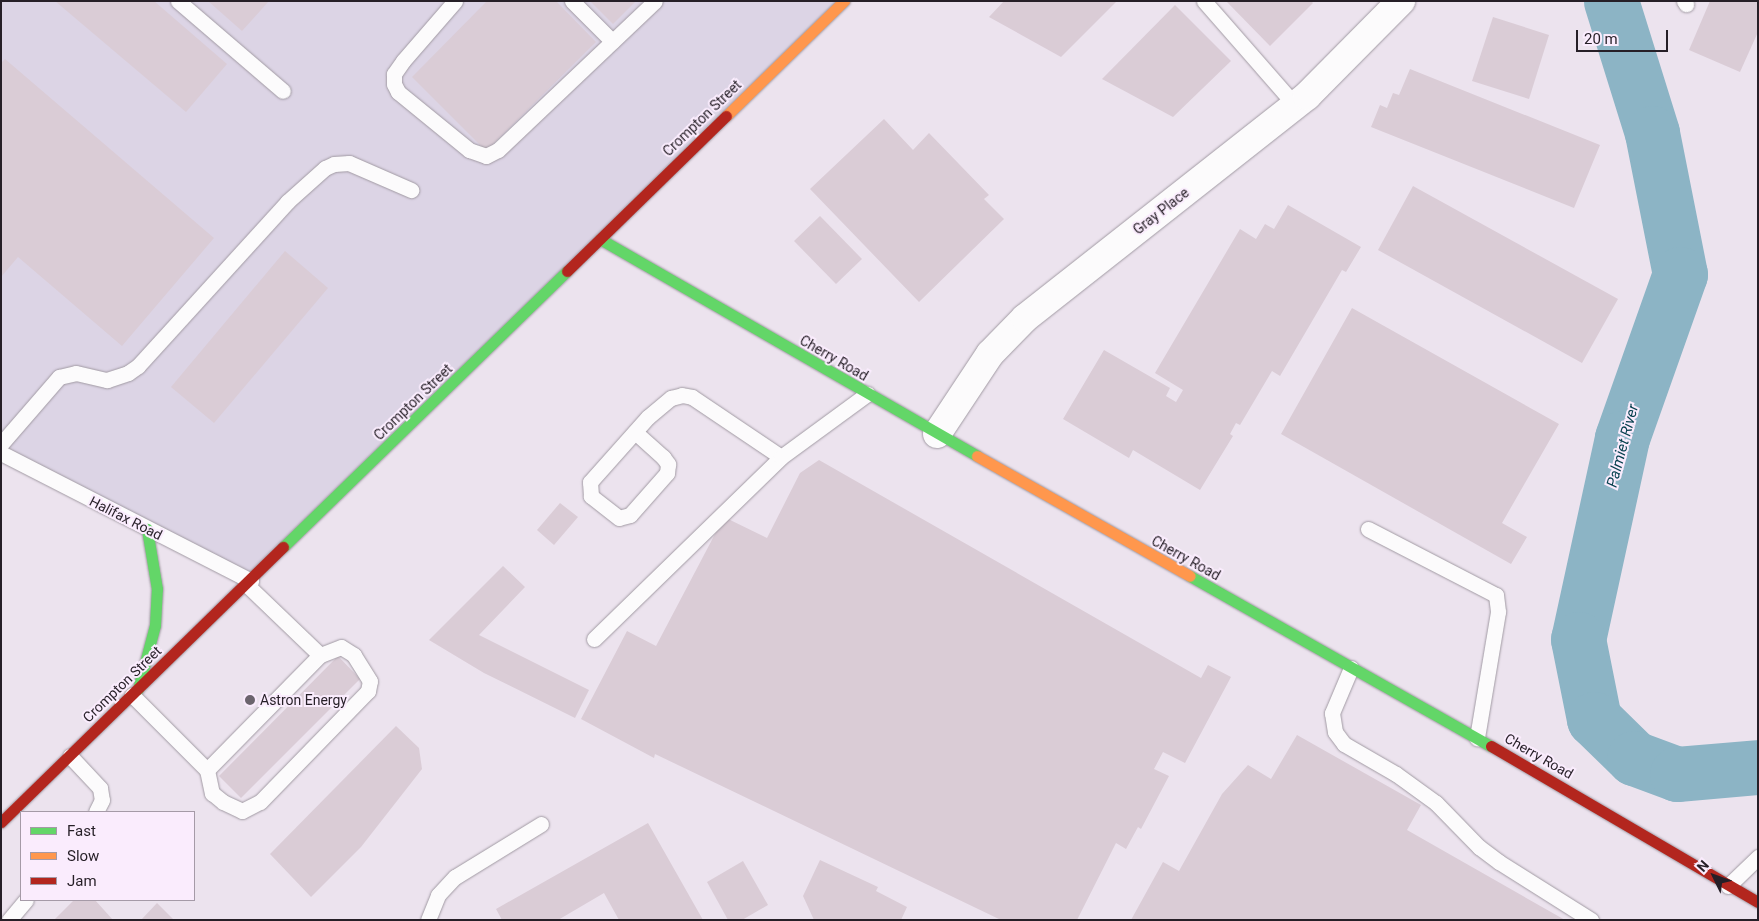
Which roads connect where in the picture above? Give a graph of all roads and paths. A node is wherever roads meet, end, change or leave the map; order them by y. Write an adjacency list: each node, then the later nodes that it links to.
1 (178, 1): 9 (lane)
2 (455, 1): 8 (lane)
3 (572, 1): 8 (lane)
4 (654, 1): 8 (lane)
5 (844, 1): 12 (street, Crompton Street)
6 (1204, 1): 10 (lane)
7 (1401, 1): 10 (street, Gray Place)
8 (612, 41)
9 (283, 91)
10 (1295, 105): 15 (street, Gray Place)
11 (411, 190): 16 (lane)
12 (600, 239): 13 (street, Cherry Road); 21 (street, Crompton Street)
13 (867, 394): 15 (street, Cherry Road); 18 (lane)
14 (635, 432): 14 (lane); 18 (lane)
15 (937, 434): 24 (street, Cherry Road)
16 (1, 444)
17 (1, 453): 19 (lane, Halifax Road)
18 (781, 458): 22 (lane)
19 (147, 529): 21 (lane, Halifax Road); 25 (street)
20 (1368, 529): 26 (lane)
21 (249, 583): 23 (lane, Halifax Road); 25 (street, Crompton Street)
22 (594, 639)
23 (320, 655): 28 (lane); 28 (lane)
24 (1351, 668): 26 (street, Cherry Road); 38 (lane)
25 (135, 692): 27 (street, Crompton Street); 28 (lane)
26 (1477, 738): 33 (street, Cherry Road)
27 (70, 756): 29 (lane); 30 (street, Crompton Street)
28 (207, 770)
29 (96, 811)
30 (1, 822)
31 (541, 824): 37 (lane)
32 (1758, 857): 33 (lane)
33 (1728, 886): 35 (street, Cherry Road)
34 (25, 901): 36 (lane)
35 (1758, 902)
36 (9, 920)
37 (428, 920)
38 (1591, 920)

